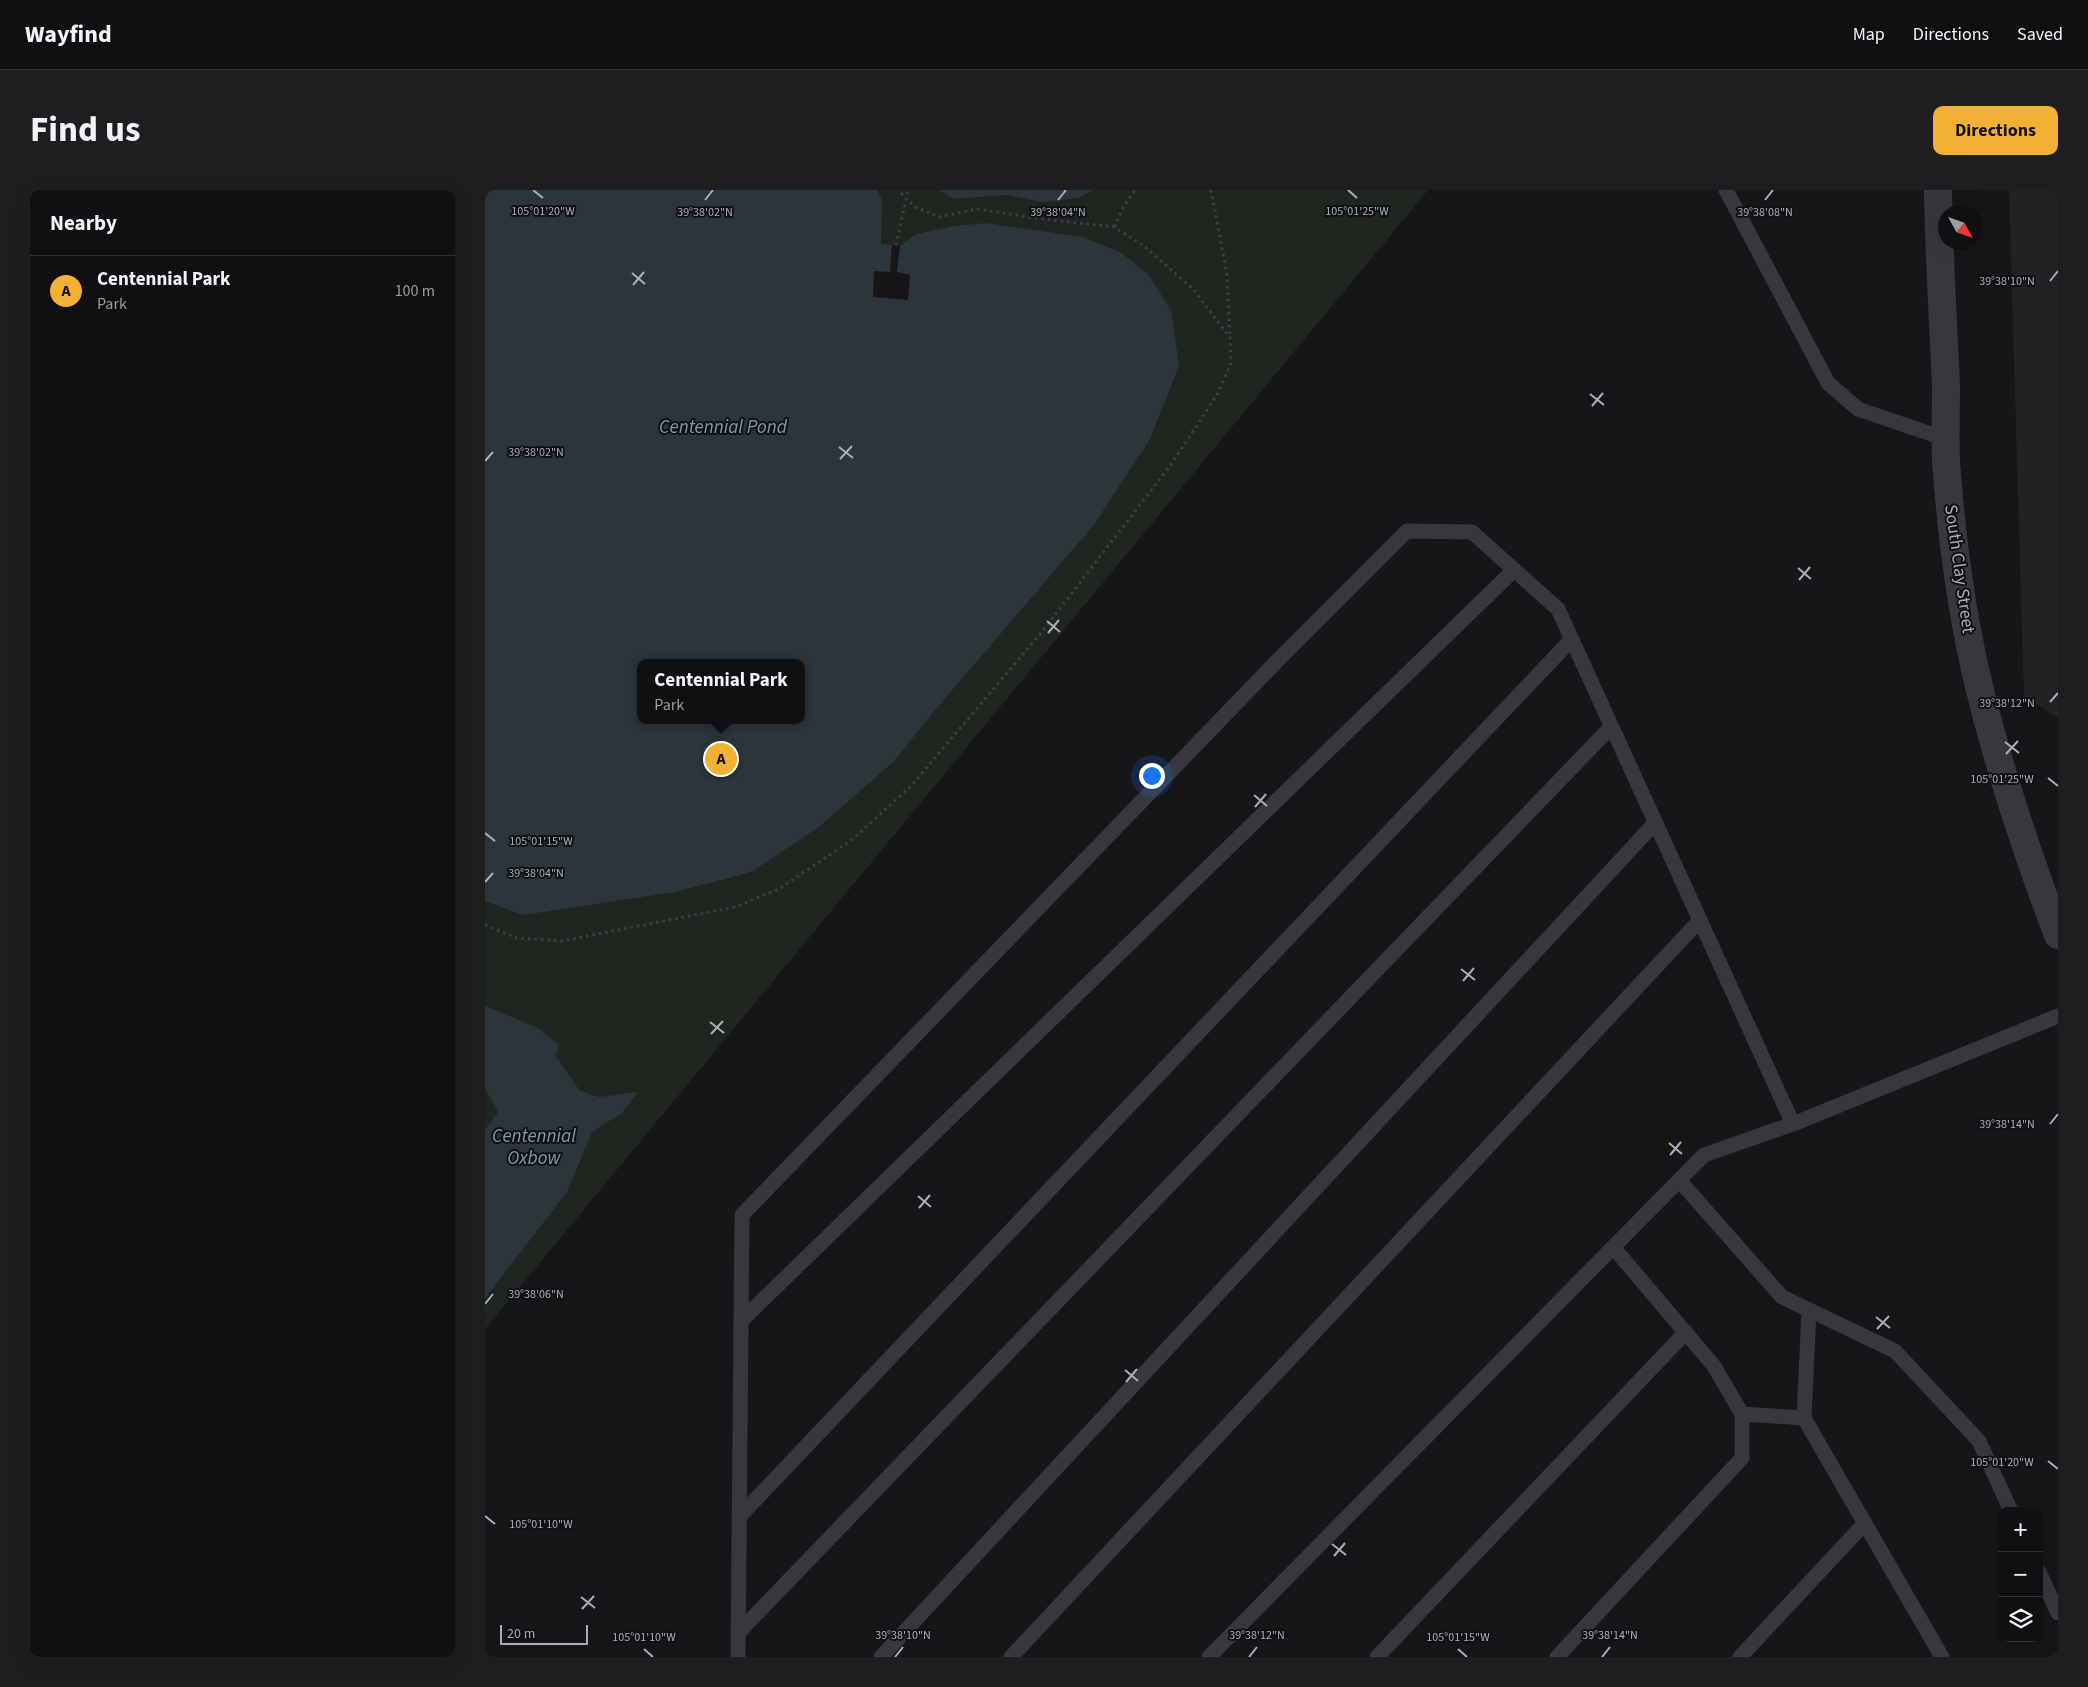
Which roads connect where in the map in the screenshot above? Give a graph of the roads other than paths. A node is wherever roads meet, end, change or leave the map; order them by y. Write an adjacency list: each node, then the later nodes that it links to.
1 (1726, 190): 3 (lane)
2 (1938, 190): 3 (street, South Clay Street)
3 (1946, 439): 9 (street, South Clay Street)
4 (1514, 570): 5 (lane); 15 (lane); 15 (lane)
5 (1571, 640): 6 (lane); 20 (lane)
6 (1611, 727): 7 (lane); 24 (lane)
7 (1655, 823): 8 (lane); 26 (lane)
8 (1700, 920): 11 (lane); 27 (lane)
9 (2058, 935)
10 (2058, 1016): 11 (lane)
11 (1793, 1124): 12 (lane)
12 (1679, 1180): 13 (lane); 14 (lane)
13 (1613, 1247): 16 (lane); 28 (lane)
14 (1809, 1310): 18 (lane); 19 (lane)
15 (741, 1321): 20 (lane)
16 (1686, 1332): 17 (lane); 29 (lane)
17 (1742, 1414): 18 (lane); 30 (lane)
18 (1804, 1418): 21 (lane)
19 (2009, 1507)
20 (739, 1517): 24 (lane)
21 (1865, 1524): 31 (lane); 32 (lane)
22 (2043, 1581): 23 (lane)
23 (2058, 1613)
24 (738, 1633): 25 (lane)
25 (737, 1657)
26 (881, 1657)
27 (1011, 1657)
28 (1209, 1657)
29 (1377, 1657)
30 (1557, 1657)
31 (1740, 1657)
32 (1942, 1657)

